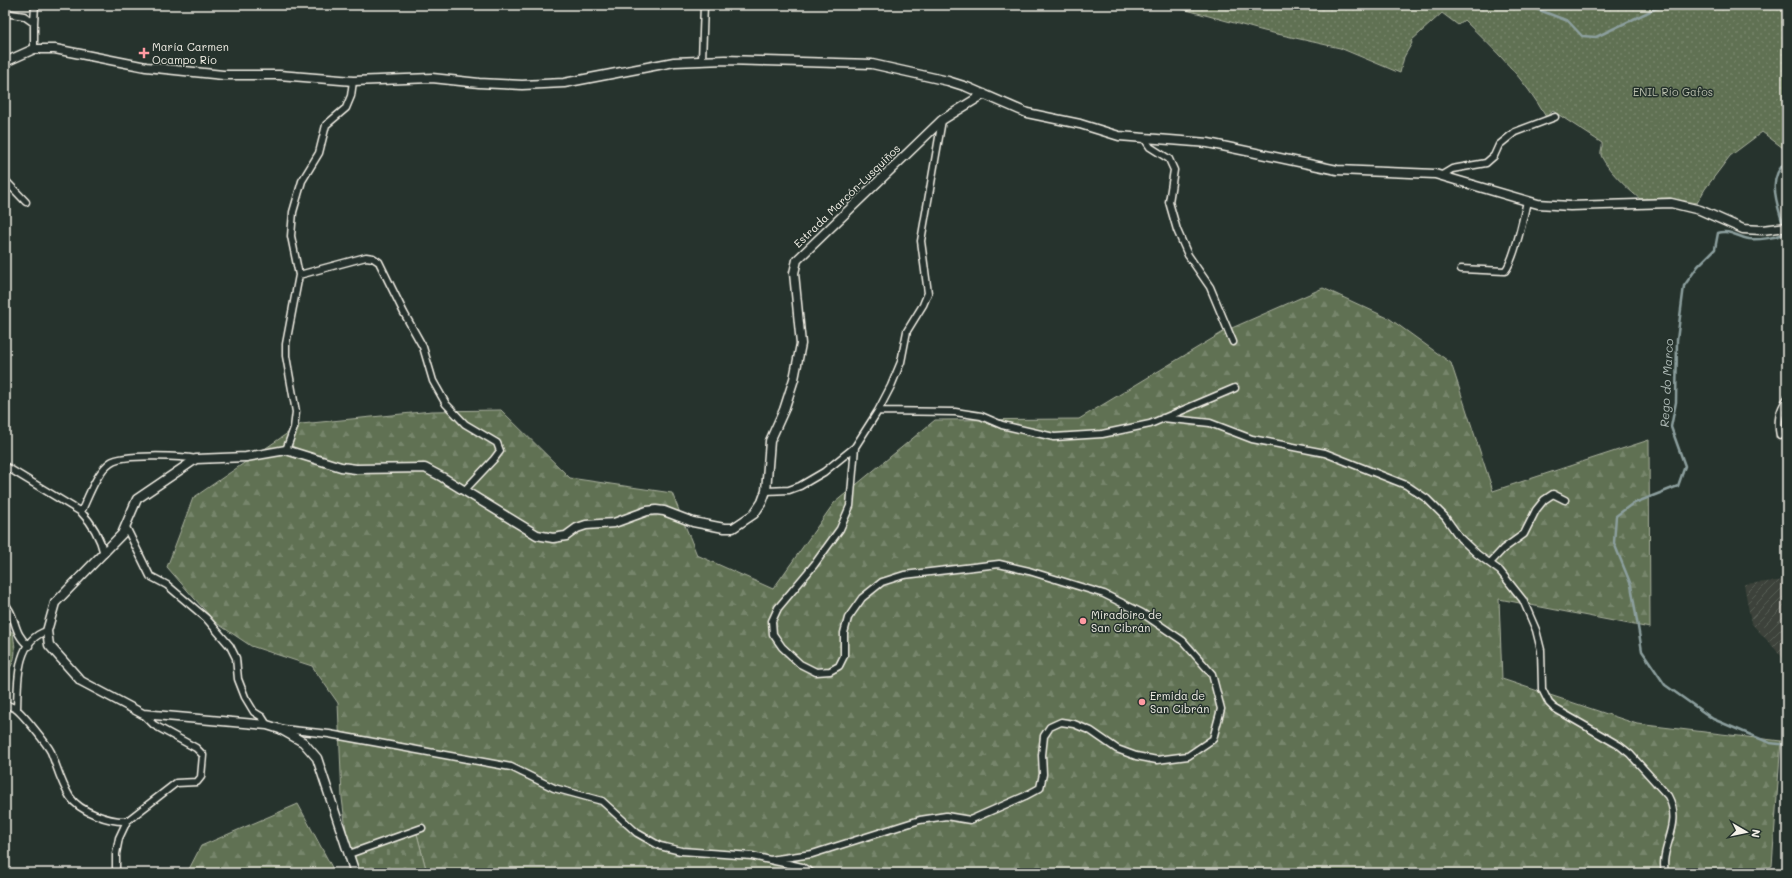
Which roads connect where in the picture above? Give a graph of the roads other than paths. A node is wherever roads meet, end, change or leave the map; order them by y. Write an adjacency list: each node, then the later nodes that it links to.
1 (36, 5): 4 (street)
2 (704, 5): 6 (street)
3 (5, 13): 4 (street)
4 (34, 23): 5 (street)
5 (34, 49): 7 (street); 8 (street)
6 (702, 60): 8 (street); 9 (street)
7 (5, 62)
8 (353, 81): 19 (street)
9 (984, 94): 11 (street, Estrada Marcón-Lusquiños); 12 (street)
10 (1554, 117): 13 (street)
11 (942, 120): 23 (street); 33 (street, Estrada Marcón-Lusquiños)
12 (1144, 138): 13 (street); 20 (street)
13 (1442, 175): 15 (street)
14 (5, 180): 16 (street)
15 (1527, 201): 17 (street); 18 (street)
16 (26, 202)
17 (1787, 227)
18 (1461, 269)
19 (299, 275): 27 (street); 32 (street)
20 (1233, 342)
21 (1235, 388): 24 (street)
22 (1787, 399): 25 (street)
23 (878, 411): 24 (street); 26 (street)
24 (1163, 418): 38 (street)
25 (1780, 436)
26 (855, 447): 33 (street); 52 (street)
27 (286, 450): 29 (street, Estrada Marcón-Lusquiños); 32 (street, Estrada Marcón-Lusquiños)
28 (182, 456): 29 (street); 31 (street); 35 (street)
29 (196, 459): 31 (street)
30 (5, 466): 35 (street)
31 (182, 468): 36 (street)
32 (464, 491): 33 (street, Estrada Marcón-Lusquiños)
33 (766, 491)
34 (1565, 500): 38 (street)
35 (81, 512): 37 (street)
36 (126, 527): 37 (street); 45 (street)
37 (104, 554): 40 (street)
38 (1490, 563): 56 (street)
39 (5, 604): 41 (street)
40 (47, 634): 41 (street); 44 (street)
41 (30, 643): 43 (street)
42 (5, 704): 43 (street)
43 (17, 709): 48 (street)
44 (143, 714): 45 (street); 47 (street)
45 (267, 725): 46 (street)
46 (280, 729): 51 (street); 52 (street)
47 (128, 821): 48 (street); 50 (street)
48 (118, 822): 50 (street)
49 (422, 828): 51 (street)
50 (124, 829): 53 (street)
51 (348, 854): 54 (street)
52 (770, 860): 55 (street)
53 (116, 873)
54 (355, 873)
55 (812, 873)
56 (1665, 873)

